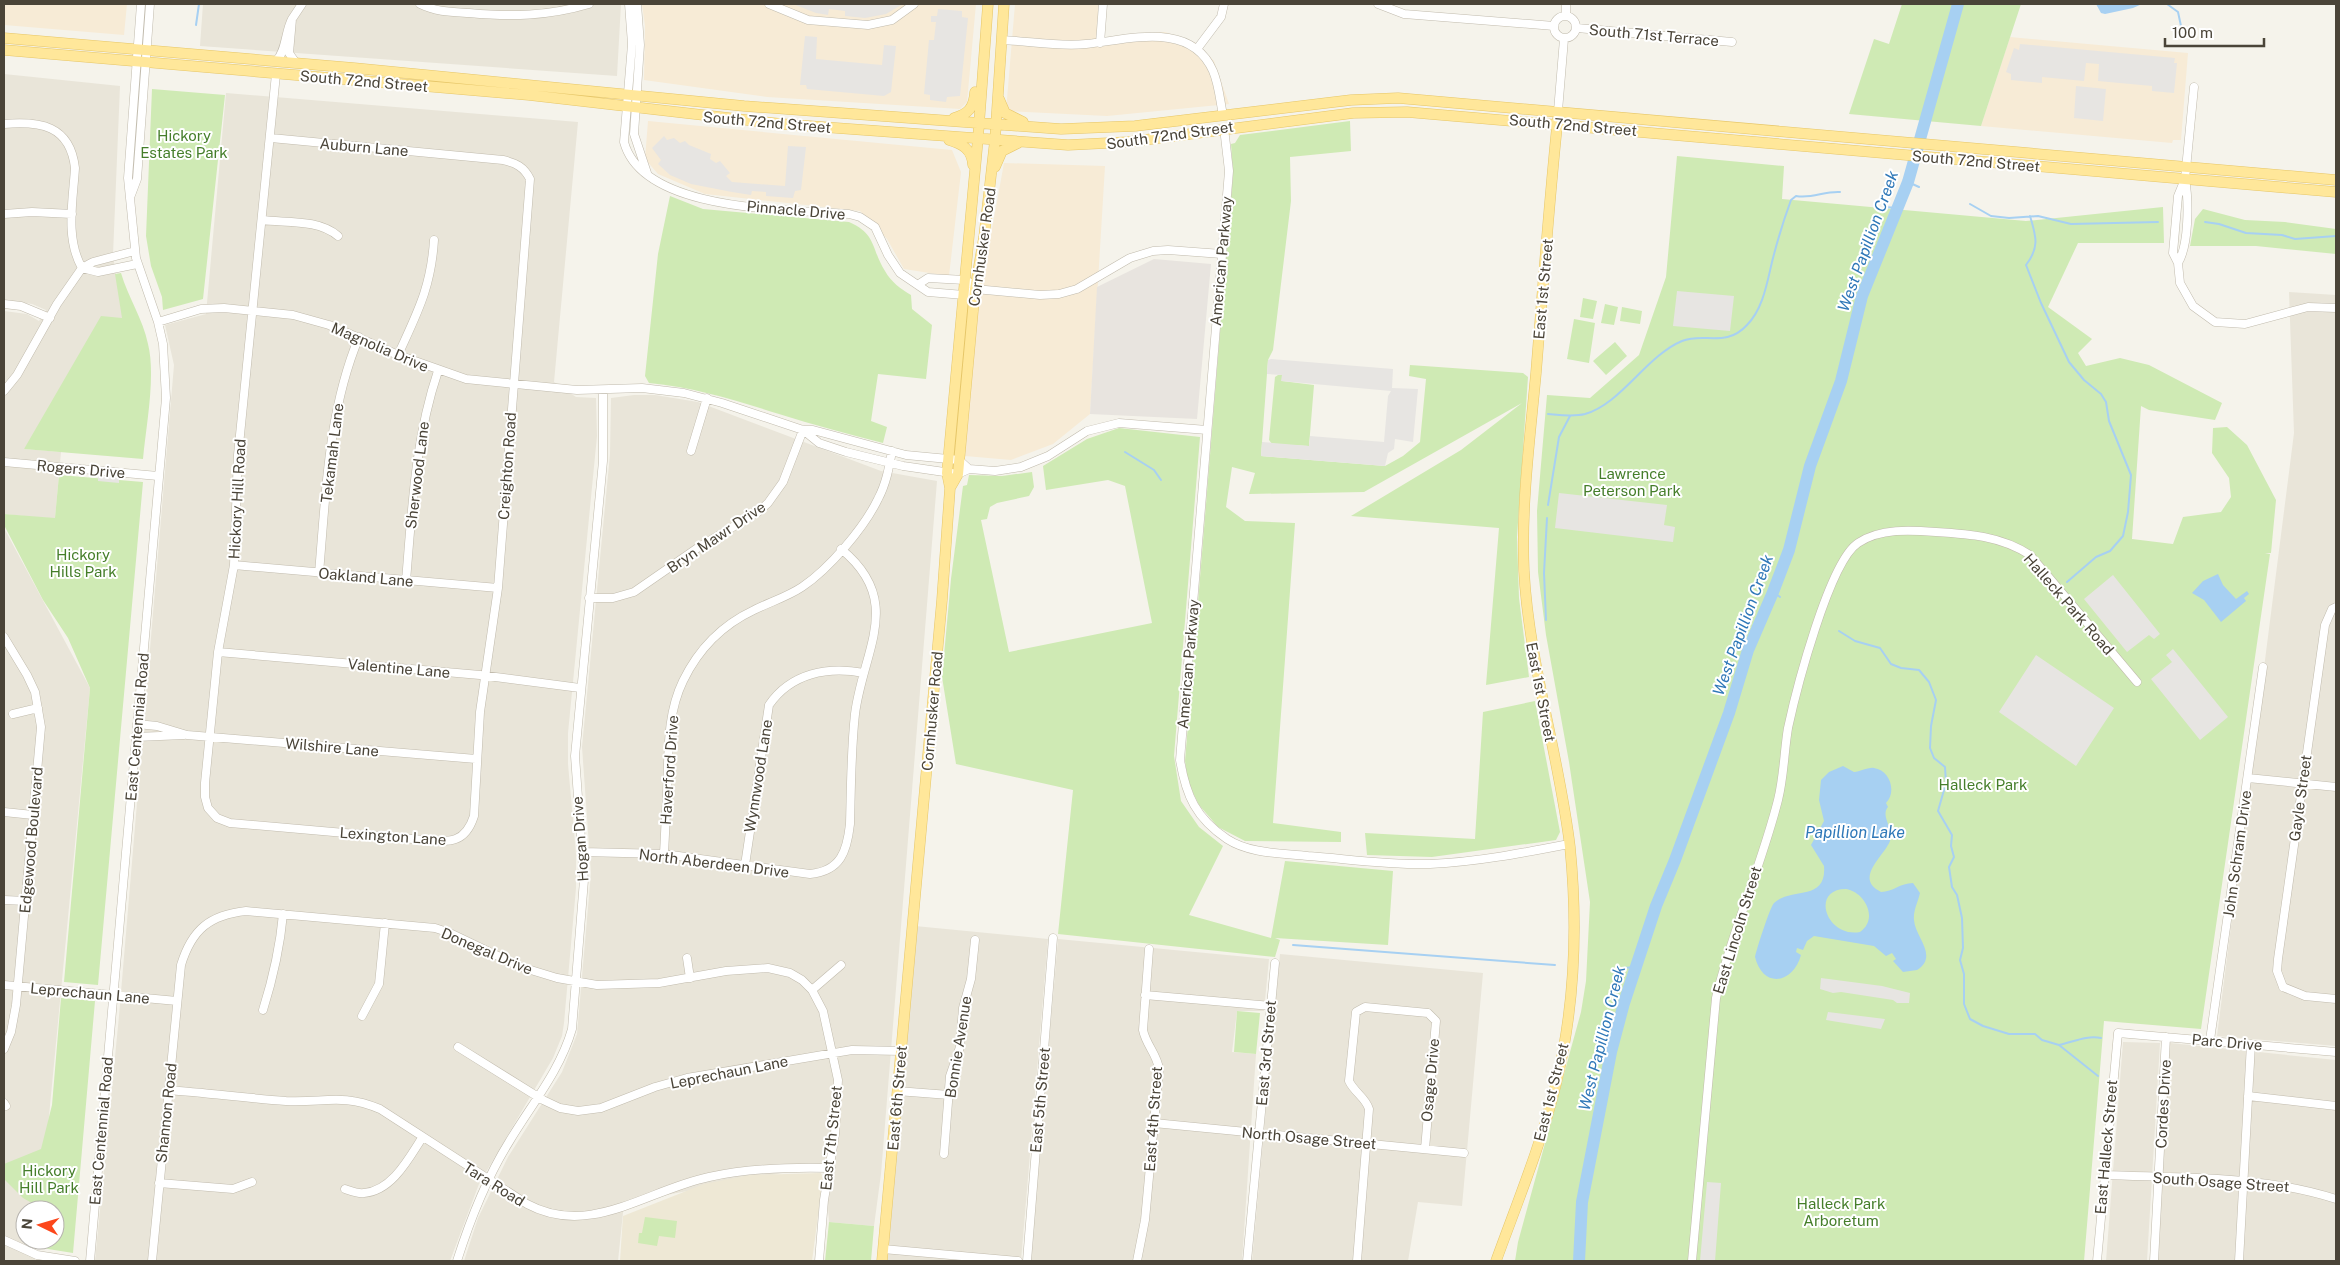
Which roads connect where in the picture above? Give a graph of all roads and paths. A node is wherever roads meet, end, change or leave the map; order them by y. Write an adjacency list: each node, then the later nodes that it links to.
1 (141, 4): 28 (street, East Centennial Road)
2 (150, 4): 28 (street, East Centennial Road)
3 (302, 4): 18 (street)
4 (420, 4): 5 (street)
5 (589, 4)
6 (629, 4): 35 (street)
7 (637, 4): 35 (street)
8 (769, 4): 9 (street)
9 (914, 4)
10 (983, 4): 40 (main road)
11 (988, 4): 41 (main road, Cornhusker Road)
12 (1004, 4): 23 (main road, Cornhusker Road)
13 (1104, 4): 25 (street)
14 (1224, 4): 26 (street)
15 (1378, 4): 19 (street)
16 (1566, 4): 17 (street)
17 (1566, 16): 19 (street); 20 (street)
18 (292, 19): 29 (street); 31 (street)
19 (1554, 26): 22 (street)
20 (1577, 28): 22 (street); 24 (street, South 71st Terrace)
21 (4, 38): 28 (main road, South 72nd Street)
22 (1564, 38): 38 (street)
23 (1002, 40): 25 (street); 34 (main road, Cornhusker Road)
24 (1732, 42)
25 (1100, 43): 26 (street)
26 (1197, 49): 39 (street)
27 (4, 50): 30 (main road, South 72nd Street)
28 (142, 50): 29 (main road, South 72nd Street); 30 (street, East Centennial Road)
29 (276, 61): 31 (main road, South 72nd Street)
30 (141, 62): 32 (main road, South 72nd Street); 66 (street, East Centennial Road)
31 (296, 63): 35 (main road, South 72nd Street)
32 (276, 74): 37 (main road, South 72nd Street); 48 (street, Hickory Hill Road)
33 (2194, 86): 54 (street)
34 (998, 92): 42 (main road, Cornhusker Road); 45 (main road)
35 (631, 95): 37 (street, Pinnacle Drive); 40 (main road, South 72nd Street)
36 (1307, 105): 38 (main road, South 72nd Street); 39 (main road, South 72nd Street); 46 (main road)
37 (630, 108): 47 (main road, South 72nd Street); 55 (street, Pinnacle Drive); 55 (street, Pinnacle Drive)
38 (1558, 111): 44 (main road, East 1st Street); 54 (main road, South 72nd Street)
39 (1223, 115): 45 (main road, South 72nd Street); 52 (main road)
40 (946, 120): 41 (main road, South 72nd Street)
41 (979, 122): 42 (main road, South 72nd Street); 49 (main road, Cornhusker Road)
42 (996, 123): 45 (main road, South 72nd Street); 50 (main road, Cornhusker Road)
43 (4, 124): 62 (street)
44 (1557, 124): 46 (main road, South 72nd Street); 58 (main road, South 72nd Street); 126 (main road, East 1st Street)
45 (1033, 126)
46 (1224, 128): 52 (main road, South 72nd Street); 67 (street, American Parkway)
47 (931, 135): 49 (main road, South 72nd Street); 56 (main road)
48 (271, 138): 53 (street, Auburn Lane); 63 (street, Hickory Hill Road)
49 (978, 138): 50 (main road, South 72nd Street); 56 (main road, Cornhusker Road)
50 (995, 140): 51 (main road, South 72nd Street); 57 (main road, Cornhusker Road)
51 (1021, 142): 52 (main road, South 72nd Street); 57 (main road)
52 (1128, 142)
53 (457, 155): 83 (street, Creighton Road)
54 (2186, 167): 58 (street); 59 (main road, South 72nd Street)
55 (646, 173): 72 (street, Pinnacle Drive)
56 (974, 177): 71 (main road, Cornhusker Road)
57 (990, 179): 73 (main road, Cornhusker Road)
58 (2185, 179): 60 (main road, South 72nd Street); 68 (street); 68 (street)
59 (2336, 180)
60 (2336, 192)
61 (4, 214): 62 (street)
62 (72, 214): 70 (street)
63 (262, 220): 64 (street); 77 (street, Hickory Hill Road)
64 (338, 236)
65 (434, 240): 81 (street)
66 (134, 251): 69 (street, East Centennial Road); 70 (street)
67 (1222, 254): 73 (street); 88 (street, American Parkway)
68 (2178, 263): 76 (street)
69 (137, 264): 70 (street); 79 (street, East Centennial Road)
70 (82, 268): 78 (street)
71 (965, 280): 72 (street); 73 (street); 74 (main road, Cornhusker Road)
72 (918, 284): 74 (street, Pinnacle Drive)
73 (975, 289): 74 (street); 91 (main road, Cornhusker Road)
74 (964, 295): 91 (main road, Cornhusker Road)
75 (4, 304): 78 (street)
76 (2336, 308)
77 (253, 310): 79 (street, Magnolia Drive); 80 (street, Magnolia Drive); 98 (street, Hickory Hill Road)
78 (50, 318): 85 (street)
79 (158, 322): 96 (street, East Centennial Road)
80 (359, 337): 81 (street, Magnolia Drive); 99 (street, Tekamah Lane)
81 (398, 355): 82 (street, Magnolia Drive)
82 (438, 371): 83 (street, Magnolia Drive); 100 (street, Sherwood Lane)
83 (513, 385): 84 (street, Magnolia Drive); 101 (street, Creighton Road)
84 (603, 390): 86 (street, Magnolia Drive); 102 (street, Hogan Drive)
85 (4, 391)
86 (707, 398): 87 (street, Magnolia Drive); 89 (street)
87 (803, 430): 90 (street); 93 (street); 102 (street, Bryn Mawr Drive)
88 (1207, 430): 94 (street); 126 (street, American Parkway)
89 (691, 451)
90 (892, 452): 91 (street); 93 (street, Haverford Drive)
91 (954, 460): 94 (street); 95 (main road, Cornhusker Road)
92 (4, 462): 96 (street, Rogers Drive)
93 (890, 463): 95 (street); 97 (street, Haverford Drive)
94 (969, 469): 95 (street)
95 (952, 474): 134 (main road, Cornhusker Road)
96 (158, 476): 114 (street, East Centennial Road)
97 (841, 549): 108 (street); 128 (street, Haverford Drive)
98 (234, 565): 99 (street, Oakland Lane); 106 (street, Hickory Hill Road)
99 (319, 573): 100 (street, Oakland Lane)
100 (406, 581): 101 (street, Oakland Lane)
101 (498, 588): 109 (street, Creighton Road)
102 (589, 598): 111 (street, Hogan Drive)
103 (1823, 606): 110 (street, Halleck Park Road); 199 (street, East Lincoln Street)
104 (2334, 608): 120 (street, Gayle Street)
105 (4, 636): 112 (street, Edgewood Boulevard)
106 (218, 652): 109 (street, Valentine Lane); 117 (street, Hickory Hill Road)
107 (2263, 667): 119 (street, John Schram Drive)
108 (864, 674): 129 (street, Wynnwood Lane); 129 (street, North Aberdeen Drive)
109 (485, 675): 111 (street, Valentine Lane); 118 (street, Creighton Road)
110 (2137, 682)
111 (580, 688): 127 (street, Hogan Drive)
112 (38, 708): 113 (street); 123 (street, Edgewood Boulevard)
113 (13, 714)
114 (137, 724): 115 (street, Wilshire Lane); 116 (street, East Centennial Road)
115 (187, 735): 116 (street, Wilshire Lane); 117 (street, Wilshire Lane)
116 (136, 737): 147 (street, East Centennial Road)
117 (208, 737): 118 (street, Wilshire Lane); 124 (street, Hickory Hill Road)
118 (476, 759): 125 (street, Creighton Road)
119 (2248, 778): 120 (street); 156 (street, John Schram Drive)
120 (2302, 784): 121 (street); 149 (street, Gayle Street)
121 (2336, 787)
122 (4, 812): 123 (street)
123 (33, 816): 131 (street, Edgewood Boulevard)
124 (318, 832): 125 (street, Lexington Lane)
125 (466, 833)
126 (1569, 844): 198 (main road, East 1st Street)
127 (583, 852): 128 (street, North Aberdeen Drive); 143 (street, Hogan Drive)
128 (664, 854): 129 (street, North Aberdeen Drive)
129 (745, 865)
130 (4, 900): 131 (street)
131 (26, 902): 145 (street, Edgewood Boulevard)
132 (282, 914): 133 (street, Donegal Drive); 140 (street, Donegal Drive); 152 (street)
133 (385, 924): 143 (street, Donegal Drive); 153 (street)
134 (910, 934): 160 (main road, East 6th Street)
135 (1053, 938): 194 (street, East 5th Street)
136 (975, 940): 165 (street, Bonnie Avenue)
137 (1149, 949): 148 (street, East 4th Street)
138 (686, 958): 142 (street)
139 (1275, 963): 151 (street, East 3rd Street)
140 (181, 965): 150 (street, Shannon Road)
141 (841, 965): 146 (street)
142 (690, 978): 143 (street, Donegal Drive); 146 (street, Donegal Drive)
143 (576, 981): 167 (street, Hogan Drive)
144 (4, 985): 145 (street, Leprechaun Lane)
145 (18, 986): 147 (street, Leprechaun Lane); 159 (street, Edgewood Boulevard)
146 (812, 990): 161 (street, East 7th Street)
147 (112, 995): 150 (street, Leprechaun Lane); 188 (street, East Centennial Road)
148 (1145, 995): 151 (street); 169 (street, East 4th Street)
149 (2336, 999)
150 (177, 1001): 163 (street, Shannon Road)
151 (1271, 1006): 170 (street, East 3rd Street)
152 (263, 1010)
153 (362, 1016)
154 (2118, 1033): 155 (street, Parc Drive); 177 (street, East Halleck Street)
155 (2166, 1037): 156 (street, Parc Drive); 178 (street, Cordes Drive)
156 (2210, 1040): 157 (street, Parc Drive)
157 (2251, 1044): 162 (street, Parc Drive); 166 (street)
158 (458, 1047): 167 (street, Leprechaun Lane)
159 (4, 1049)
160 (901, 1051): 161 (street, Leprechaun Lane); 164 (main road, East 6th Street)
161 (834, 1052): 167 (street, Leprechaun Lane); 176 (street, East 7th Street)
162 (2336, 1052)
163 (168, 1090): 171 (street, Tara Road); 182 (street, Shannon Road)
164 (897, 1091): 165 (street); 186 (main road, East 6th Street)
165 (949, 1095): 175 (street, Bonnie Avenue)
166 (2248, 1096): 168 (street); 180 (street)
167 (538, 1097): 179 (street, Hogan Drive)
168 (2336, 1106)
169 (1154, 1124): 170 (street, North Osage Street); 195 (street, East 4th Street)
170 (1259, 1134): 172 (street, North Osage Street); 196 (street, East 3rd Street)
171 (422, 1138): 179 (street, Tara Road); 183 (street)
172 (1367, 1143): 173 (street, North Osage Street); 173 (street, Osage Drive); 197 (street)
173 (1424, 1149): 174 (street, North Osage Street)
174 (1464, 1153)
175 (944, 1154)
176 (830, 1168): 179 (street, Tara Road); 191 (street, East 7th Street)
177 (2104, 1174): 178 (street, South Osage Street); 200 (street, East Halleck Street)
178 (2159, 1177): 180 (street, South Osage Street); 201 (street, Cordes Drive)
179 (489, 1181): 190 (street, Hogan Drive)
180 (2244, 1181): 184 (street, South Osage Street); 202 (street)
181 (252, 1182): 182 (street)
182 (159, 1183): 189 (street, Shannon Road)
183 (345, 1189)
184 (2336, 1199)
185 (4, 1240): 187 (street)
186 (883, 1250): 192 (main road, East 6th Street); 193 (street)
187 (75, 1261)
188 (90, 1261)
189 (152, 1261)
190 (458, 1261)
191 (818, 1261)
192 (882, 1261)
193 (1018, 1261)
194 (1027, 1261)
195 (1137, 1261)
196 (1247, 1261)
197 (1357, 1261)
198 (1496, 1261)
199 (1692, 1261)
200 (2097, 1261)
201 (2154, 1261)
202 (2239, 1261)

